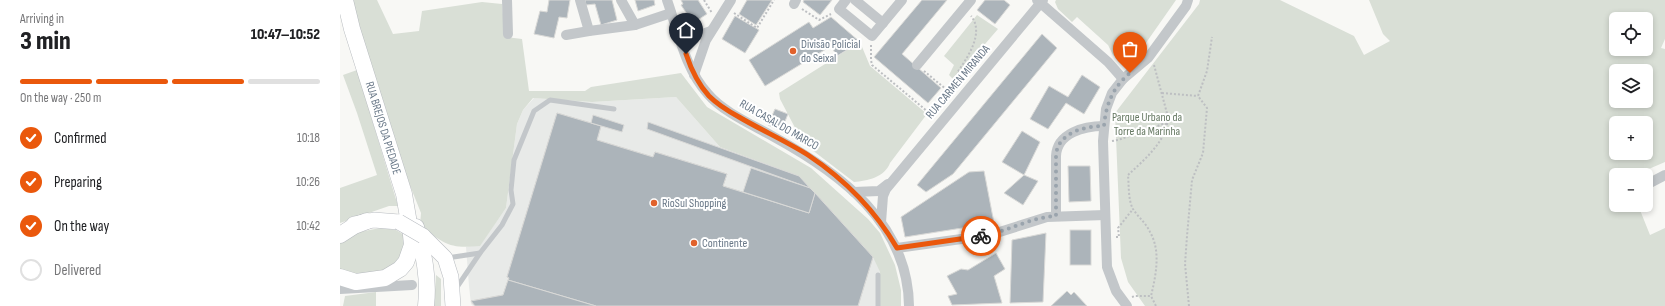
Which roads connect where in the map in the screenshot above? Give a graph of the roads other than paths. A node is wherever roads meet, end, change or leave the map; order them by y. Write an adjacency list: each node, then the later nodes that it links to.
1 (345, 0): 17 (main road, RUA BREJOS DA PIEDADE)
2 (507, 0): 21 (street)
3 (580, 0): 19 (street)
4 (622, 0): 16 (street)
5 (667, 0): 14 (street, RUA CASAL DO MARCO)
6 (846, 0): 15 (street)
7 (855, 0): 15 (street)
8 (902, 0): 15 (street)
9 (971, 0): 23 (street)
10 (1188, 0): 25 (street)
11 (1040, 1): 25 (street); 29 (street, RUA CARMEN MIRANDA)
12 (340, 3): 17 (main road, RUA BREJOS DA PIEDADE)
13 (729, 4): 20 (street)
14 (671, 13): 16 (street); 18 (street, RUA CASAL DO MARCO)
15 (882, 23)
16 (635, 25): 19 (street)
17 (352, 29): 32 (main road, RUA BREJOS DA PIEDADE)
18 (678, 30): 20 (street); 24 (street, RUA CASAL DO MARCO)
19 (589, 31): 22 (street)
20 (711, 31): 24 (street)
21 (508, 34)
22 (566, 35)
23 (917, 65)
24 (694, 76): 31 (street, RUA CASAL DO MARCO)
25 (1123, 79): 27 (street)
26 (614, 109): 40 (lane)
27 (1104, 126): 33 (street); 34 (street)
28 (1665, 176): 30 (street)
29 (892, 180): 31 (street, RUA CARMEN MIRANDA); 36 (street, RUA CARMEN MIRANDA)
30 (1653, 182)
31 (854, 192): 36 (street, RUA CASAL DO MARCO)
32 (404, 194): 43 (main road, RUA BREJOS DA PIEDADE); 48 (main road)
33 (1105, 215): 34 (street); 47 (street)
34 (1056, 216): 39 (street)
35 (367, 221): 37 (main road); 38 (main road); 41 (main road, bridge)
36 (881, 222): 39 (street, RUA CASAL DO MARCO)
37 (340, 229)
38 (340, 235)
39 (897, 248): 50 (street, RUA CASAL DO MARCO)
40 (480, 253): 41 (lane); 46 (lane)
41 (445, 258): 46 (main road)
42 (878, 275): 49 (lane)
43 (340, 276)
44 (412, 285): 45 (street)
45 (340, 289)
46 (453, 299)
47 (1125, 304)
48 (426, 306)
49 (878, 306)
50 (909, 306)

